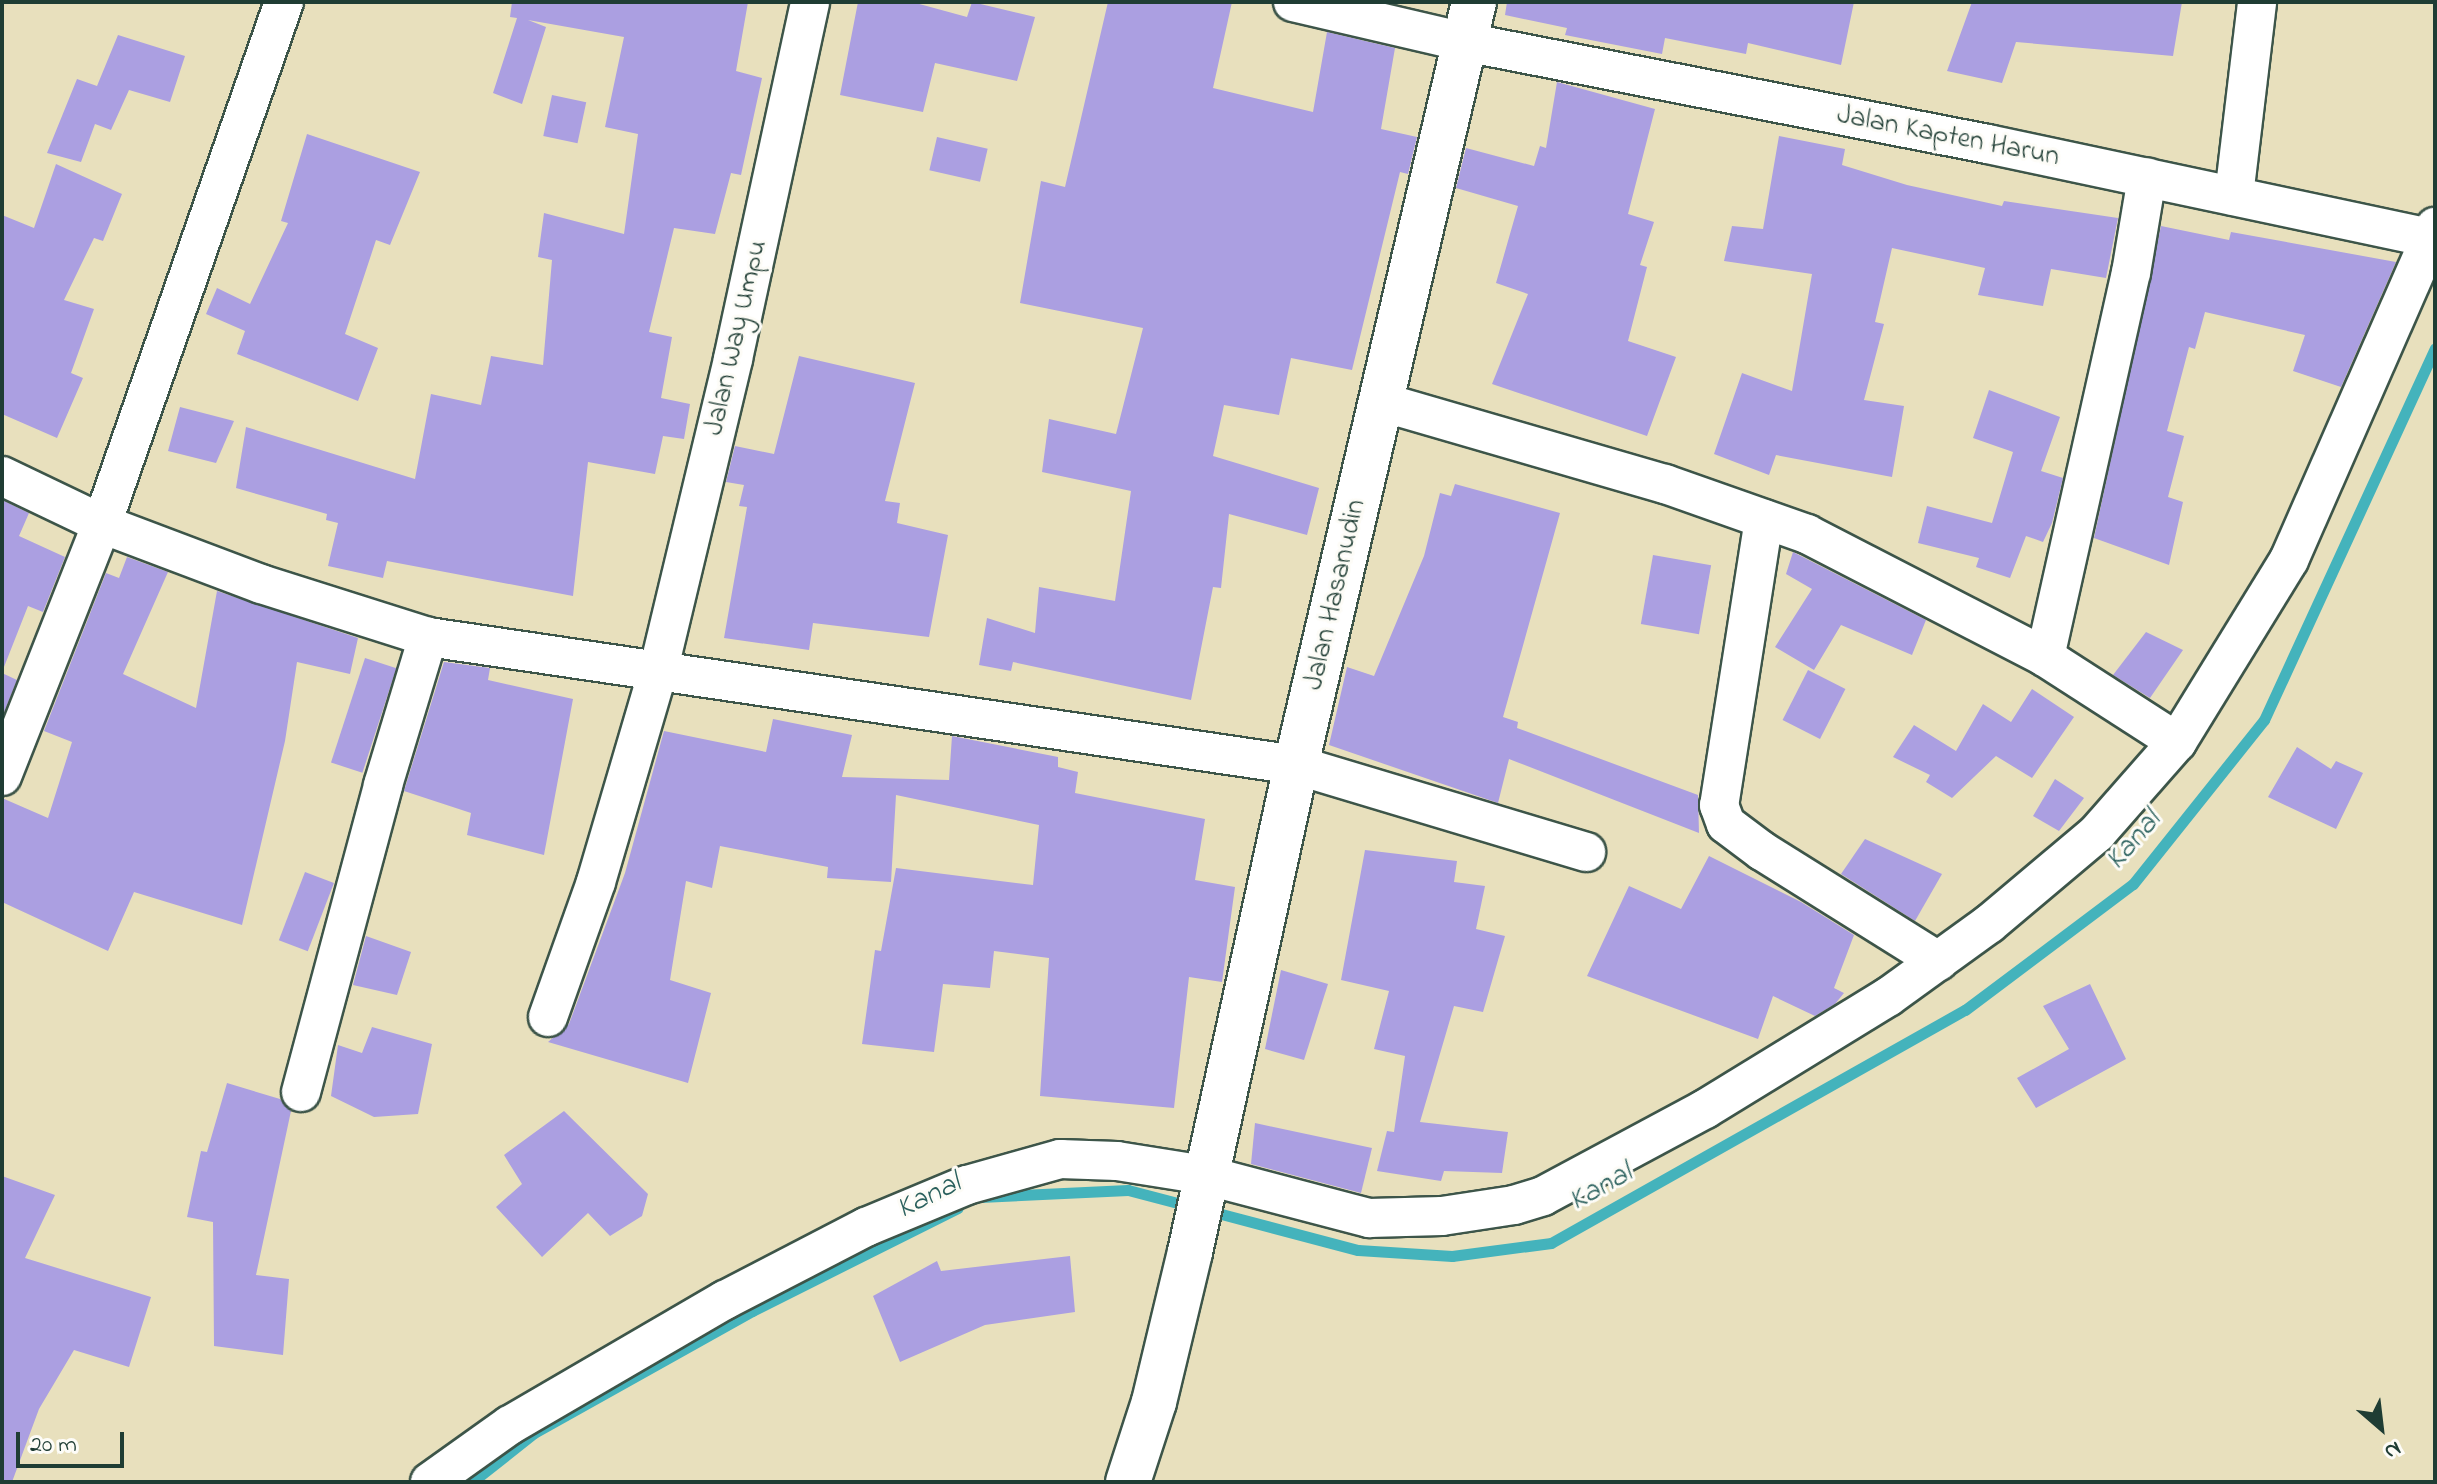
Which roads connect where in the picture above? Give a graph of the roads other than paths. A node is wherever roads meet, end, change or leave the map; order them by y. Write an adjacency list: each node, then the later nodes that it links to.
1 (284, 2): 12 (street)
2 (810, 2): 15 (street, Jalan Way Umpu)
3 (1293, 2): 5 (street, Jalan Kapten Harun)
4 (2257, 2): 7 (street)
5 (1469, 22): 6 (street, Jalan Kapten Harun); 9 (main road, Jalan Hasanudin)
6 (2147, 177): 7 (street, Jalan Kapten Harun); 14 (street)
7 (2234, 196): 8 (street, Jalan Kapten Harun)
8 (2434, 234): 16 (street)
9 (1382, 402): 11 (street); 17 (main road, Jalan Hasanudin)
10 (2, 476): 12 (street)
11 (1764, 519): 14 (street); 20 (street)
12 (102, 524): 13 (street); 18 (street)
13 (428, 637): 15 (street); 22 (street)
14 (2045, 657): 16 (street)
15 (658, 672): 17 (street); 21 (street, Jalan Way Umpu)
16 (2177, 742): 20 (street)
17 (1296, 765): 19 (street); 23 (main road, Jalan Hasanudin)
18 (2, 776)
19 (1586, 852)
20 (1938, 961): 23 (street)
21 (548, 1017)
22 (301, 1092)
23 (1204, 1182): 24 (street); 25 (main road, Jalan Hasanudin)
24 (430, 1482)
25 (1128, 1482)

